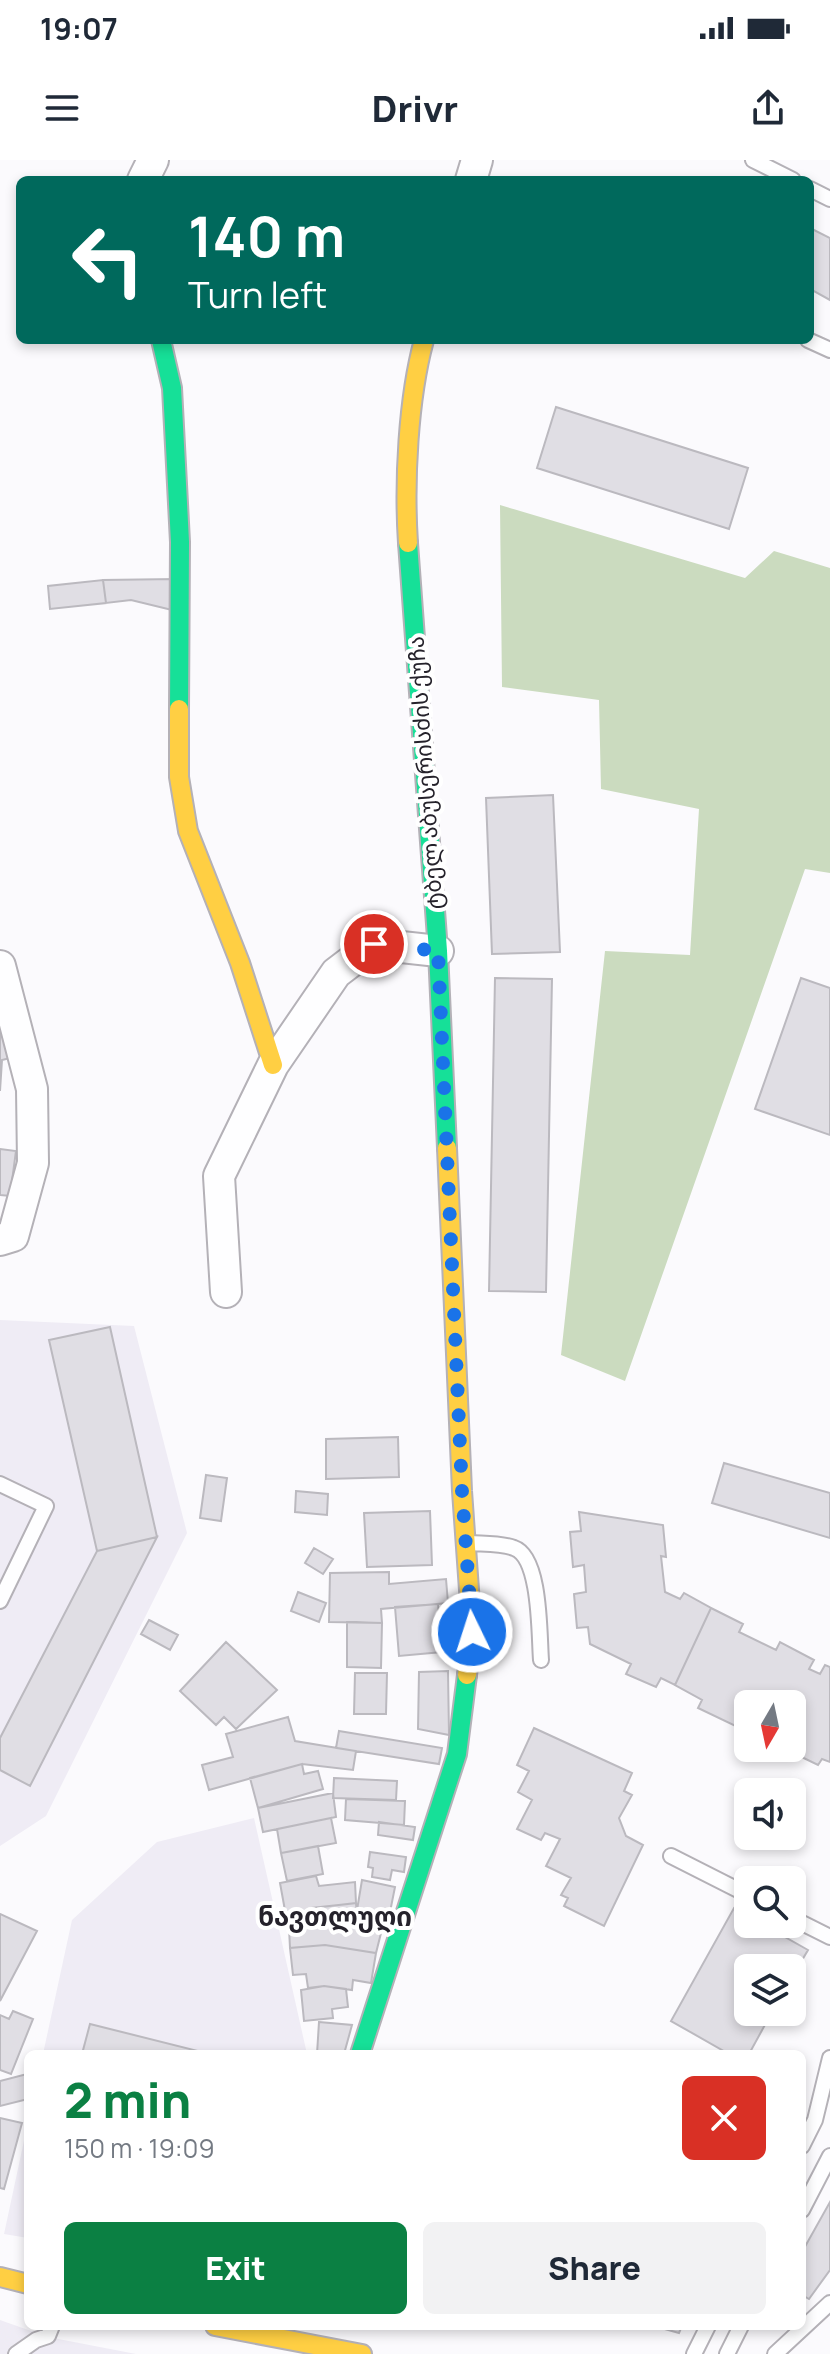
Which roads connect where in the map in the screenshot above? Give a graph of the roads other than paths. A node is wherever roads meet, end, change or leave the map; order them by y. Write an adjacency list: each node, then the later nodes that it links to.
1 (753, 160): 2 (lane)
2 (785, 176)
3 (162, 344): 7 (street)
4 (423, 344): 5 (street, ტბელ აბუსერისძის ქუჩა)
5 (438, 951): 7 (street); 11 (street, ტბელ აბუსერისძის ქუჩა)
6 (0, 966): 8 (street)
7 (273, 1065): 9 (street)
8 (6, 1238)
9 (226, 1292)
10 (0, 1484): 12 (lane)
11 (465, 1542): 13 (lane); 18 (street, ტბელ აბუსერისძის ქუჩა)
12 (0, 1601)
13 (541, 1660)
14 (671, 1856): 15 (lane)
15 (734, 1888)
16 (806, 1925): 17 (lane)
17 (830, 1937)
18 (361, 2050)
19 (830, 2058): 20 (lane)
20 (806, 2138)
21 (830, 2156): 22 (lane)
22 (806, 2202)
23 (0, 2277): 24 (street)
24 (24, 2283)
25 (830, 2303): 26 (lane)
26 (806, 2325)
27 (50, 2330): 33 (lane)
28 (256, 2330): 32 (street)
29 (706, 2330): 35 (lane)
30 (739, 2330): 36 (lane)
31 (801, 2330): 37 (lane)
32 (276, 2332): 34 (street)
33 (16, 2354)
34 (362, 2354)
35 (694, 2354)
36 (727, 2354)
37 (775, 2354)

